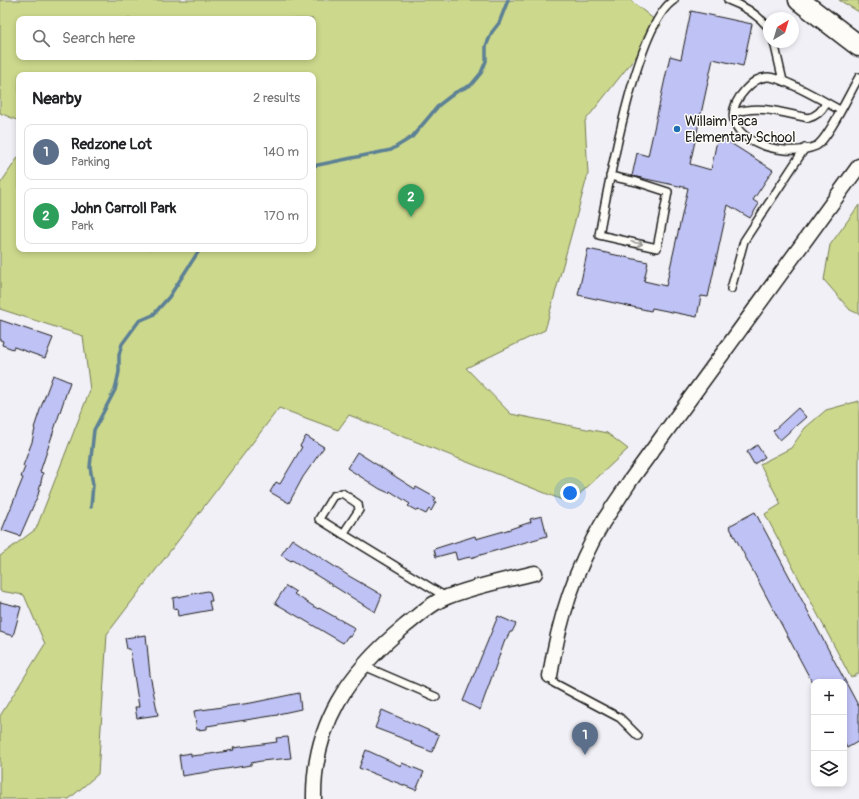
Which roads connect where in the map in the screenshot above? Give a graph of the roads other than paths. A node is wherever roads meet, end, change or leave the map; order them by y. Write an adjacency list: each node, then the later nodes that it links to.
1 (674, 0): 14 (lane)
2 (728, 0): 4 (lane)
3 (799, 0): 5 (main road)
4 (763, 20)
5 (859, 46)
6 (775, 48): 8 (lane)
7 (859, 77): 10 (lane)
8 (783, 82): 9 (lane); 11 (lane)
9 (826, 103): 10 (lane); 11 (lane)
10 (840, 110): 12 (lane)
11 (734, 113): 12 (lane)
12 (805, 148): 15 (lane)
13 (859, 166): 20 (street)
14 (610, 176): 14 (lane, one-way to 14)
15 (731, 289)
16 (344, 534): 16 (lane); 18 (lane)
17 (535, 573): 18 (street)
18 (446, 598): 19 (street)
19 (364, 666): 21 (lane); 23 (street)
20 (550, 676): 22 (lane)
21 (436, 697)
22 (638, 736)
23 (314, 799)

